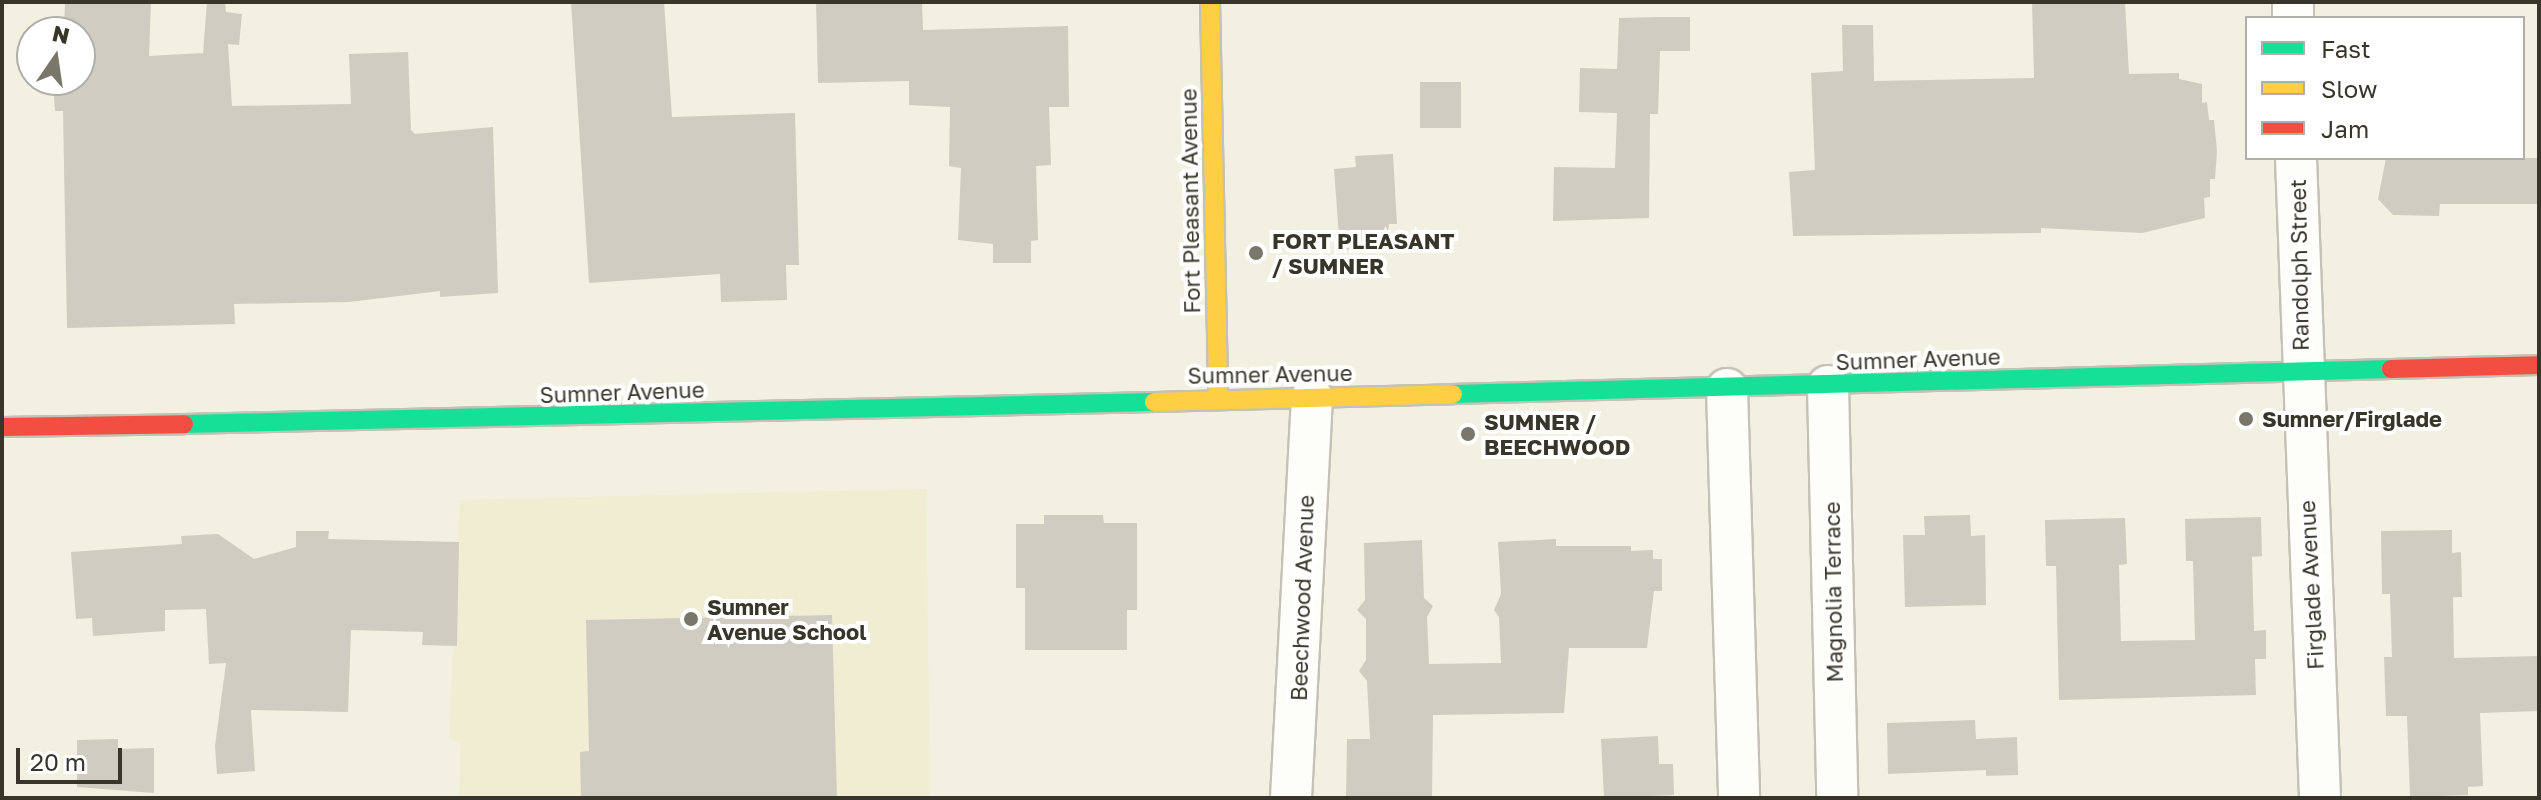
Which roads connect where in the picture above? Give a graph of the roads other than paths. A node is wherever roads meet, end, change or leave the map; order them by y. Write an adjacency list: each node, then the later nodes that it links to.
1 (1210, 2): 7 (main road, Fort Pleasant Avenue)
2 (2296, 160): 4 (street, Randolph Street)
3 (2539, 365): 4 (main road, Sumner Avenue)
4 (2301, 372): 5 (main road, Sumner Avenue); 13 (street, Firglade Avenue)
5 (1828, 386): 6 (main road, Sumner Avenue); 12 (street, Magnolia Terrace)
6 (1727, 389): 8 (main road, Sumner Avenue); 11 (street)
7 (1218, 398): 8 (main road, Sumner Avenue); 9 (main road, Sumner Avenue)
8 (1312, 398): 10 (street, Beechwood Avenue)
9 (2, 427)
10 (1291, 798)
11 (1739, 798)
12 (1837, 798)
13 (2320, 798)

